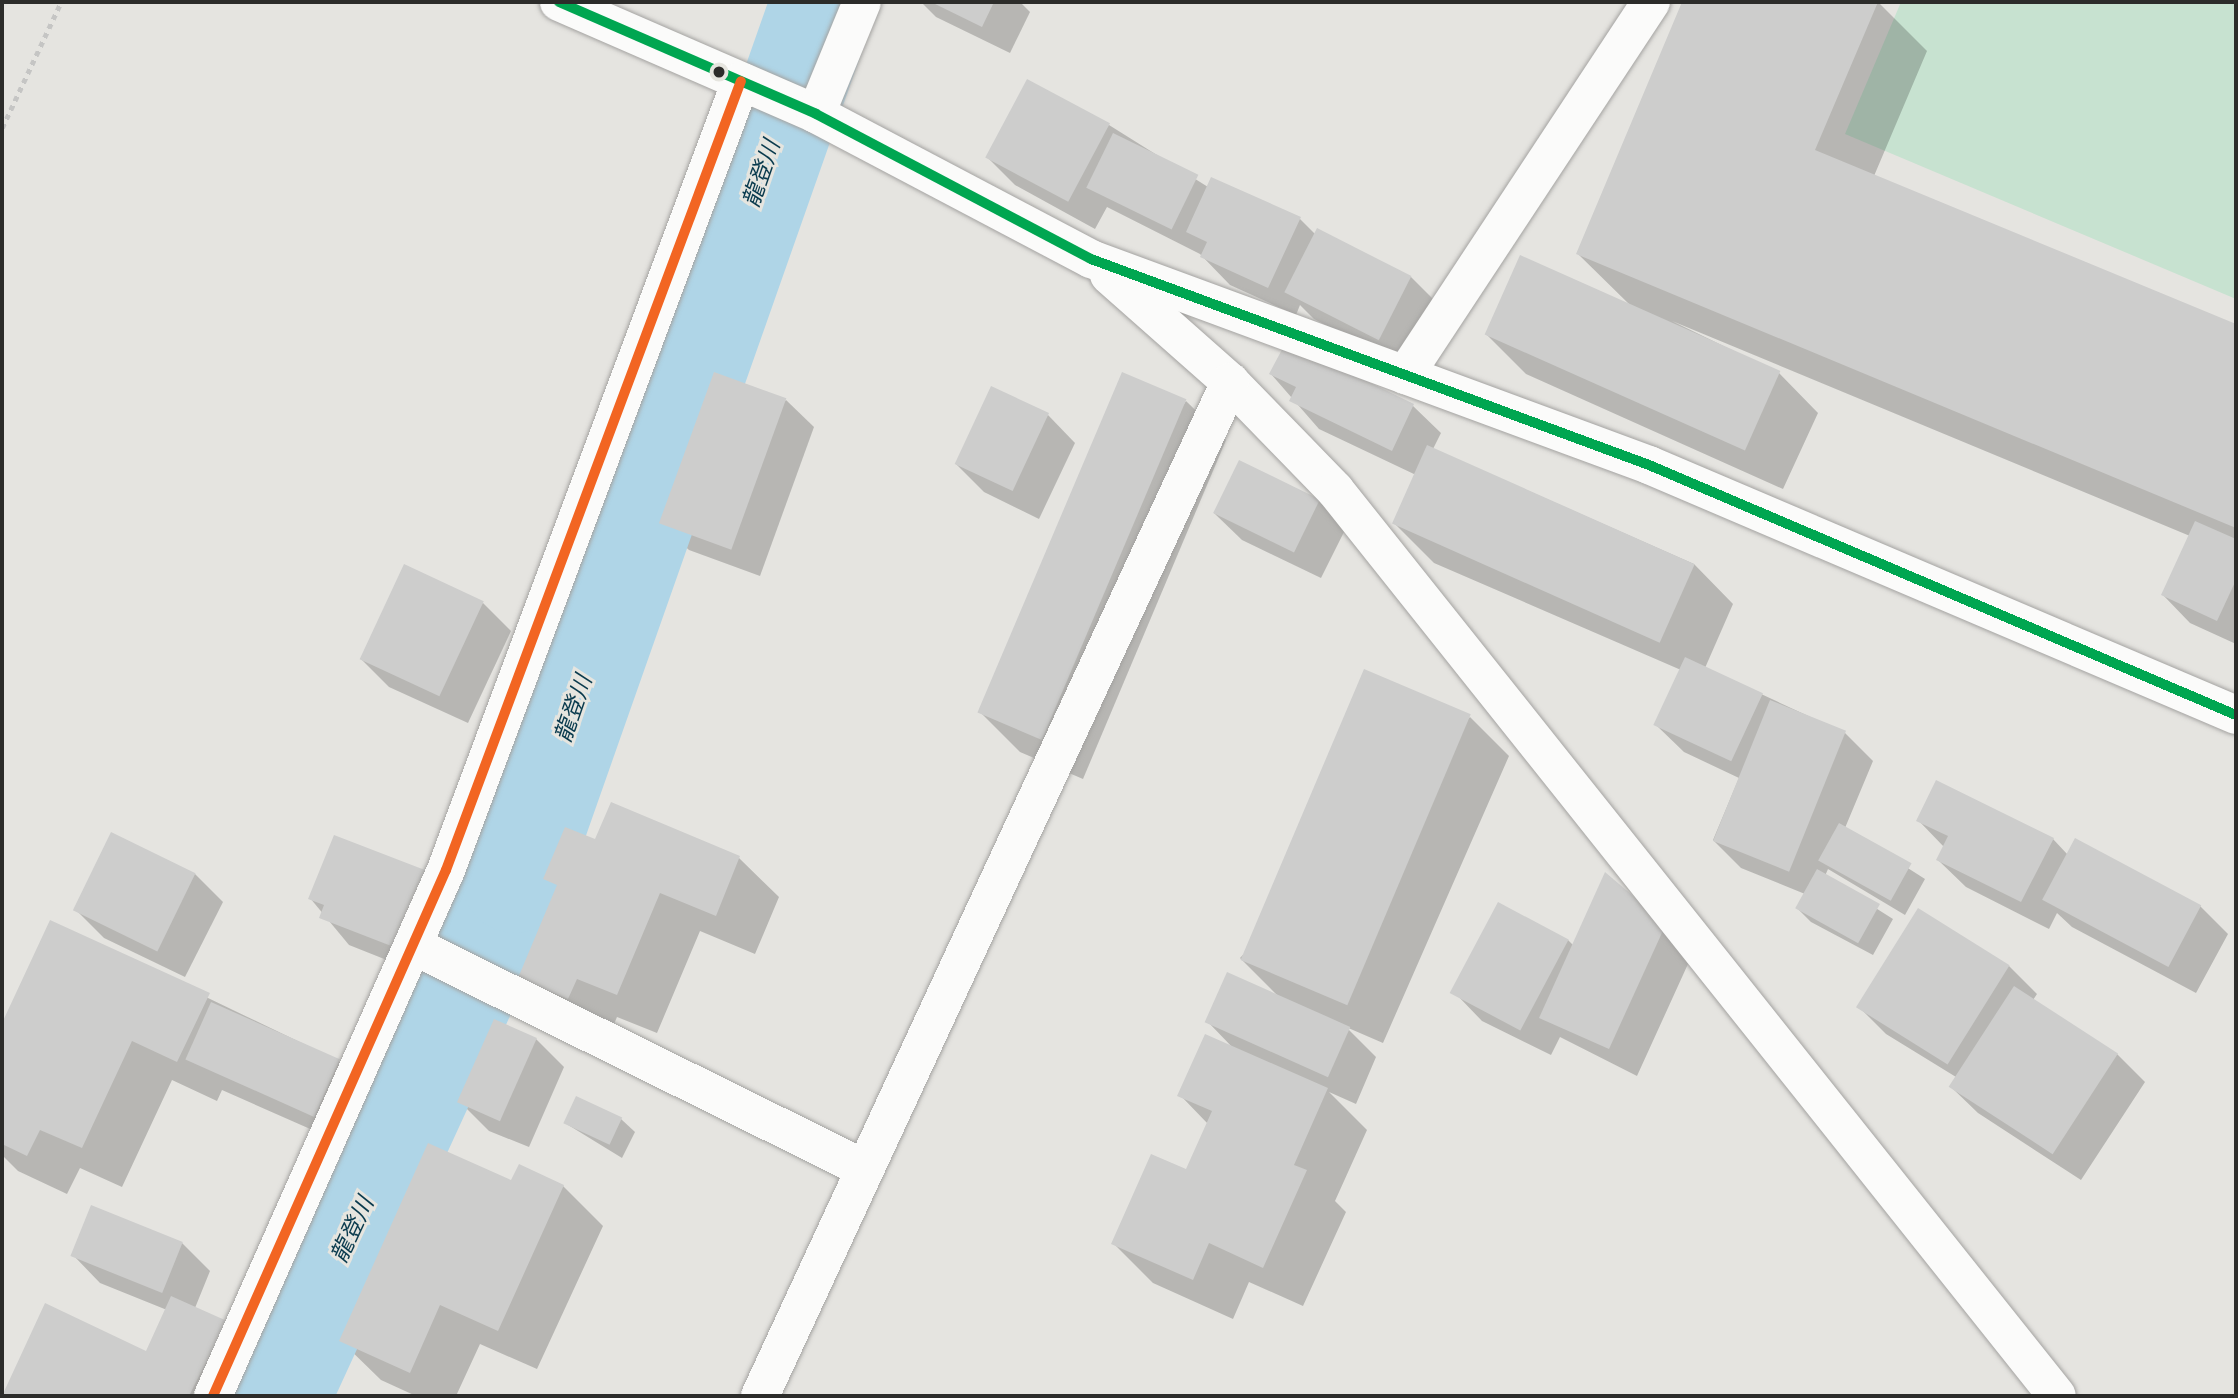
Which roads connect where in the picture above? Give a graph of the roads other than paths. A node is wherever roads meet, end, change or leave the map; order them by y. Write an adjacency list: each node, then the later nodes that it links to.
1 (559, 2): 4 (street)
2 (863, 2): 5 (street)
3 (1651, 2): 7 (street)
4 (741, 81): 5 (street); 10 (street)
5 (816, 114): 6 (street)
6 (1091, 259): 7 (street); 8 (street)
7 (1405, 375): 9 (street)
8 (1230, 383): 11 (street); 14 (street)
9 (2236, 715)
10 (414, 946): 11 (street); 12 (street)
11 (865, 1169): 13 (street)
12 (213, 1396)
13 (760, 1396)
14 (2057, 1396)

